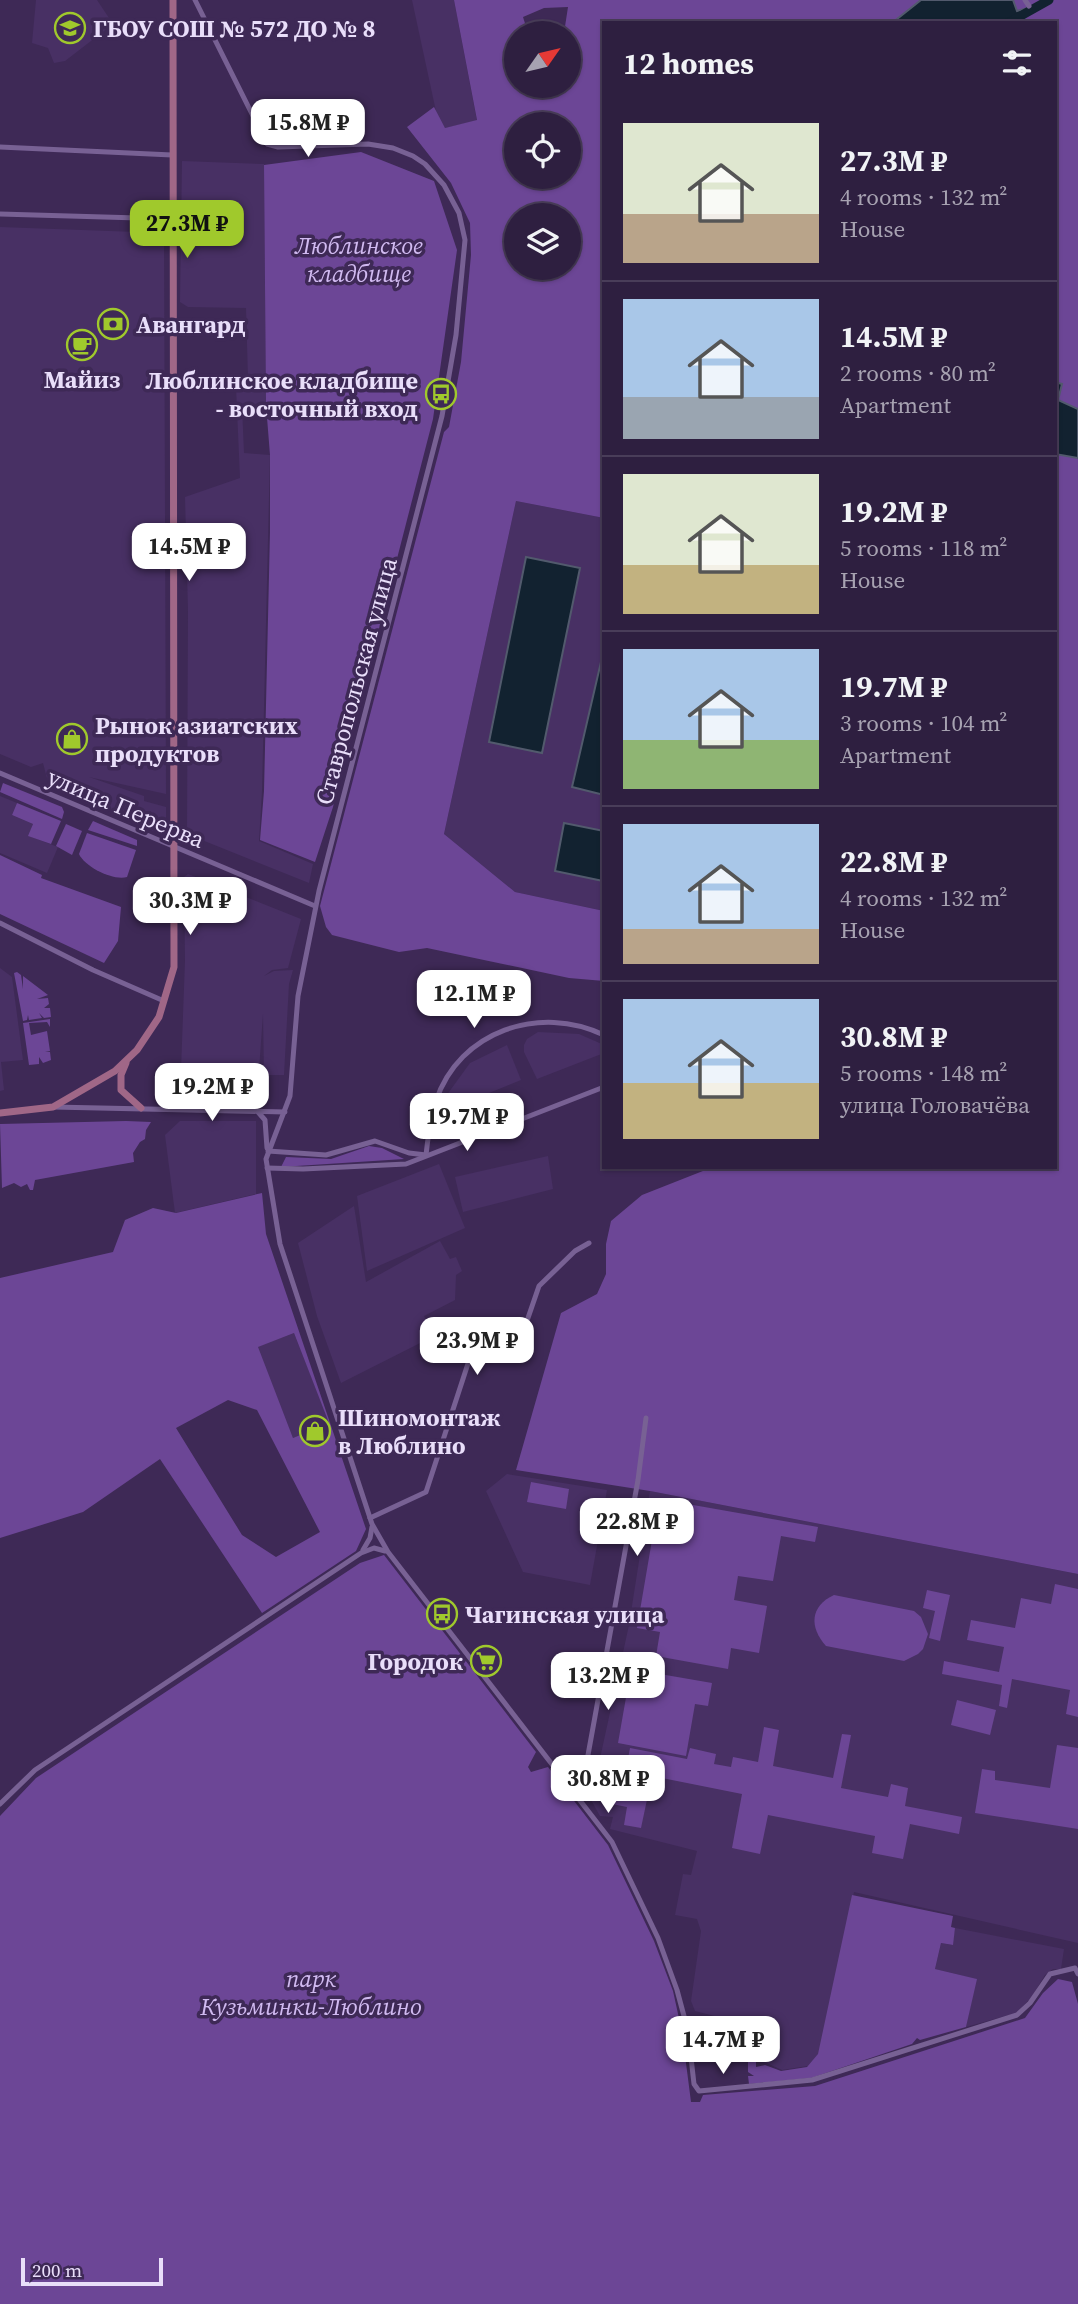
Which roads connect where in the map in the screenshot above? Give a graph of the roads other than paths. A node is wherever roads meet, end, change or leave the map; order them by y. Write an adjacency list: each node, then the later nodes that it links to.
1 (173, 0): 4 (main road)
2 (195, 0): 9 (street, Ставропольская улица)
3 (0, 147): 4 (street)
4 (172, 155): 6 (main road)
5 (0, 214): 6 (street)
6 (173, 219): 8 (main road)
7 (0, 773): 8 (street, улица Перерва)
8 (176, 849): 9 (street, улица Перерва); 11 (main road)
9 (316, 906): 18 (street, Ставропольская улица)
10 (0, 923): 11 (street)
11 (165, 1002): 13 (main road)
12 (602, 1034): 21 (street)
13 (130, 1057): 15 (main road); 16 (main road)
14 (602, 1088): 21 (street)
15 (52, 1107): 16 (street); 19 (main road)
16 (141, 1108): 17 (street)
17 (255, 1111): 18 (street); 20 (street)
18 (285, 1112): 20 (street, Ставропольская улица)
19 (0, 1113)
20 (268, 1151): 21 (street); 22 (street, Ставропольская улица)
21 (426, 1155): 22 (street)
22 (267, 1168): 25 (street, Ставропольская улица)
23 (589, 1243): 25 (street)
24 (646, 1418): 31 (street)
25 (371, 1521): 26 (street, Ставропольская улица); 27 (street, Ставропольская улица)
26 (370, 1539): 27 (street); 28 (street); 30 (street)
27 (381, 1539): 28 (street); 29 (street, Ставропольская улица)
28 (375, 1548): 29 (street); 30 (street)
29 (388, 1552): 31 (street, Ставропольская улица)
30 (361, 1553): 32 (street)
31 (580, 1798): 33 (street, Ставропольская улица)
32 (0, 1804)
33 (1078, 1974)

